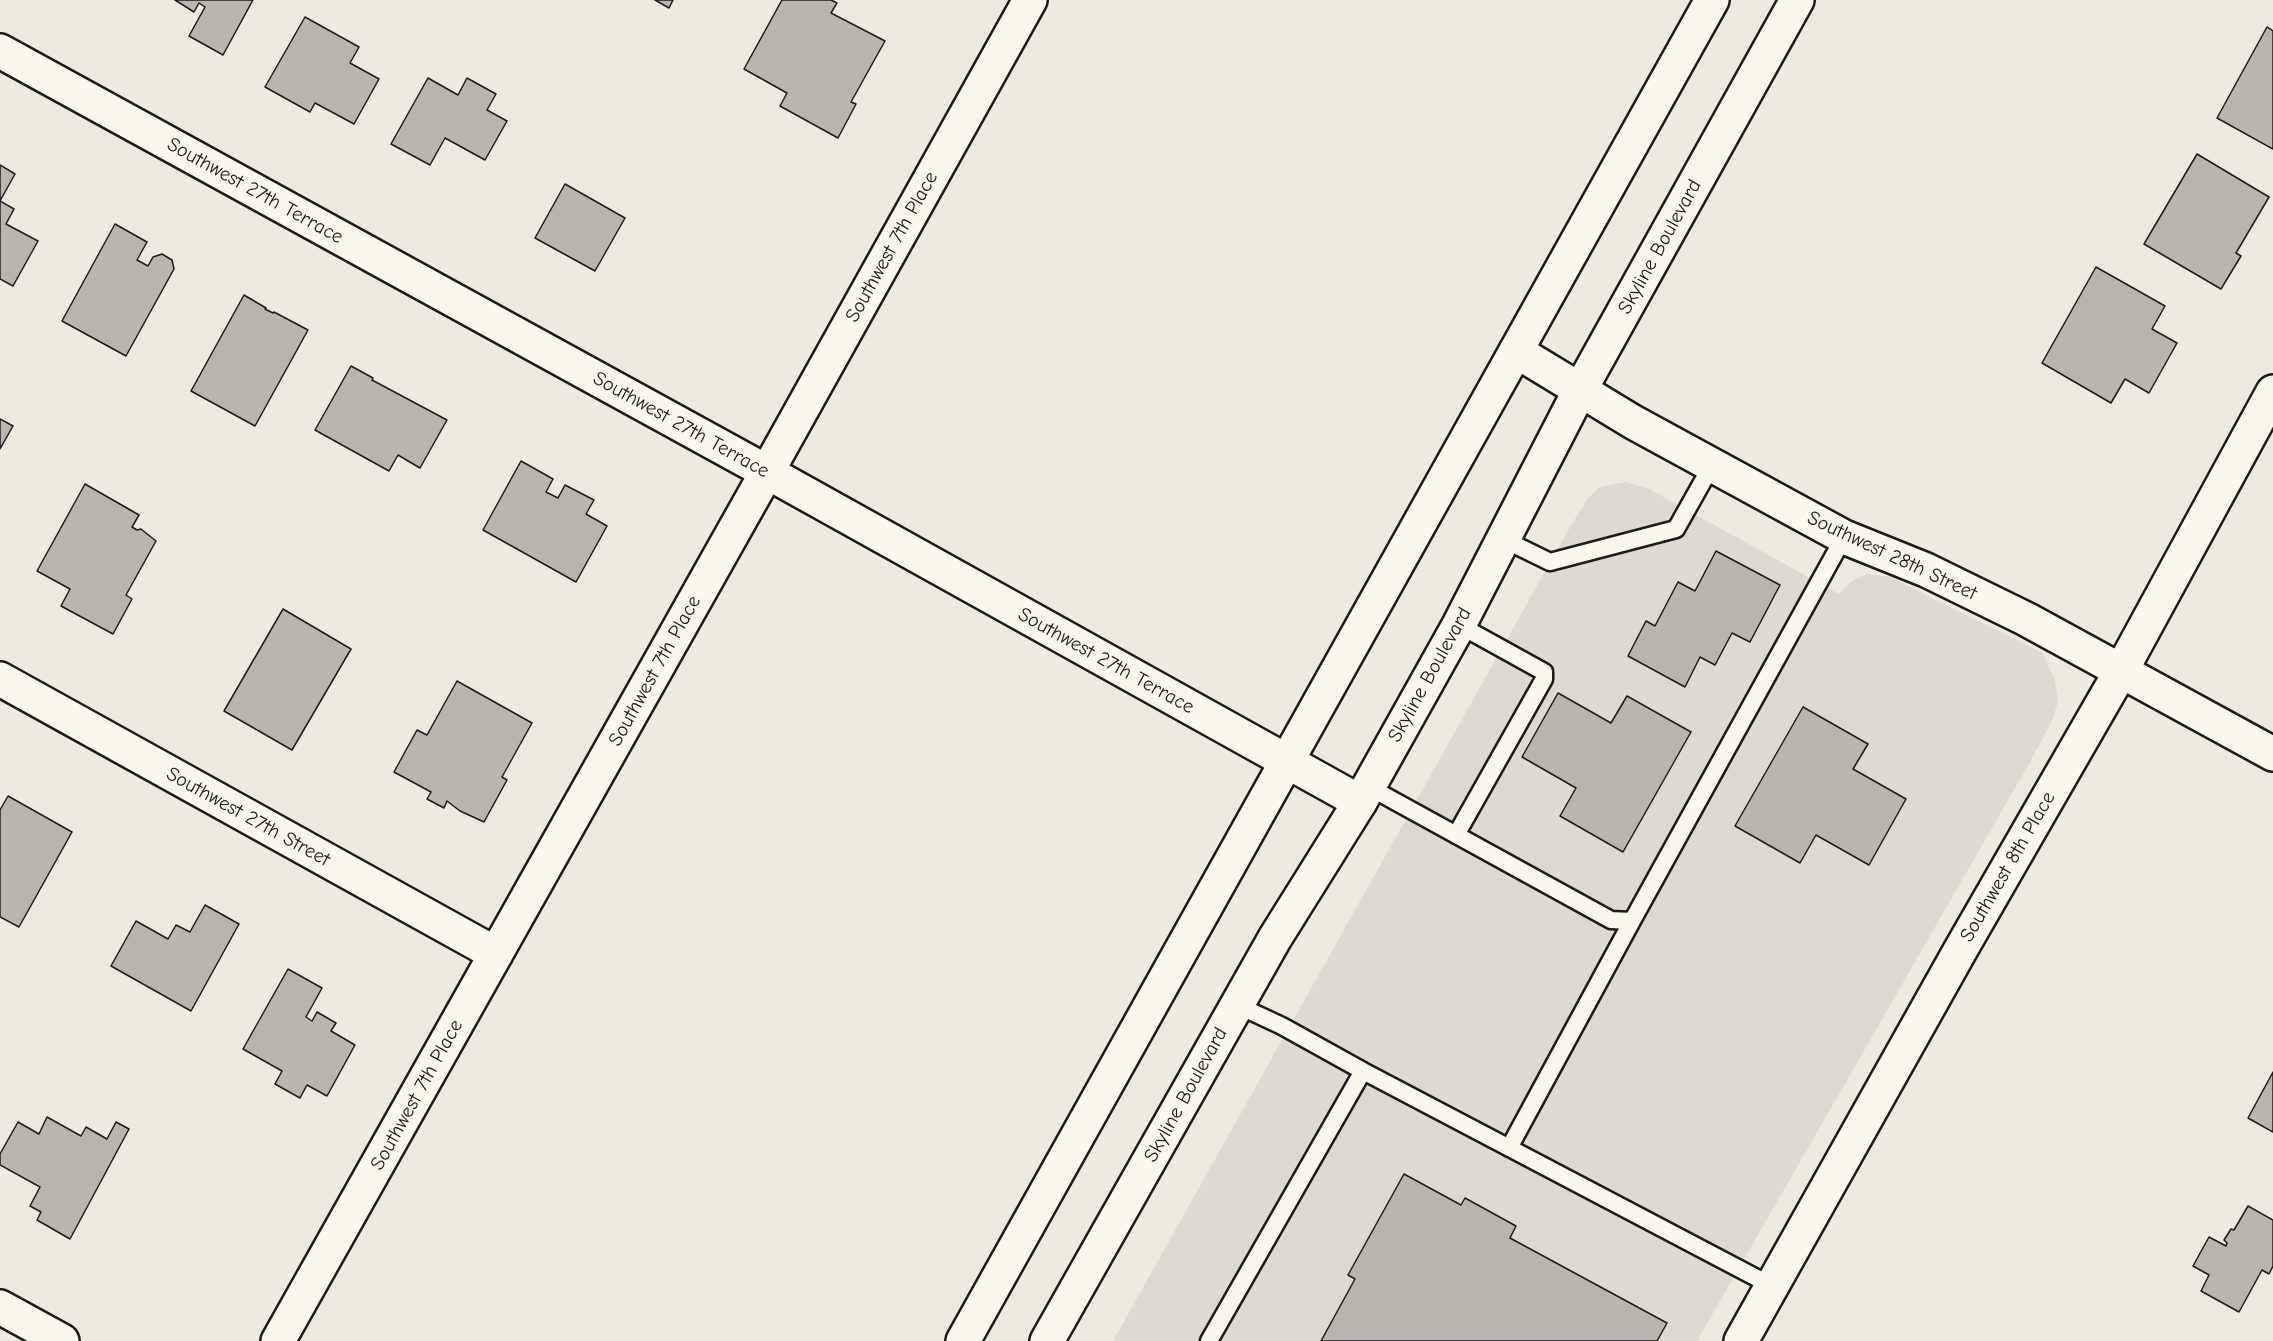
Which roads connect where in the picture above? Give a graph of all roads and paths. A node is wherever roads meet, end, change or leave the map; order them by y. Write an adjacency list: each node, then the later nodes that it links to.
1 (1030, 0): 9 (street, Southwest 7th Place)
2 (1712, 0): 5 (street)
3 (1797, 0): 6 (street, Skyline Boulevard)
4 (0, 51): 9 (street, Southwest 27th Terrace)
5 (1516, 351): 6 (street, Southwest 28th Street); 16 (street)
6 (1580, 390): 8 (street, Southwest 28th Street); 11 (street, Skyline Boulevard)
7 (2273, 392): 13 (street, Southwest 8th Place)
8 (1712, 465): 10 (street, Southwest 28th Street); 11 (lane)
9 (767, 472): 16 (street, Southwest 27th Terrace); 20 (street, Southwest 7th Place)
10 (1844, 537): 13 (street, Southwest 28th Street); 19 (lane)
11 (1503, 539): 12 (street, Skyline Boulevard)
12 (1459, 625): 17 (street, Skyline Boulevard); 18 (lane)
13 (2121, 670): 15 (street, Southwest 28th Street); 24 (street, Southwest 8th Place)
14 (0, 679): 20 (street, Southwest 27th Street)
15 (2273, 754)
16 (1287, 761): 17 (street, Southwest 27th Terrace); 28 (street)
17 (1364, 795): 18 (lane); 21 (street, Skyline Boulevard)
18 (1463, 839): 19 (lane)
19 (1632, 921): 23 (lane)
20 (496, 954): 27 (street, Southwest 7th Place)
21 (1237, 1005): 22 (lane); 29 (street, Skyline Boulevard)
22 (1362, 1071): 23 (lane); 30 (lane)
23 (1509, 1148): 24 (lane)
24 (1772, 1286): 31 (street, Southwest 8th Place)
25 (0, 1307): 26 (street)
26 (62, 1341)
27 (278, 1341)
28 (963, 1341)
29 (1047, 1341)
30 (1209, 1341)
31 (1741, 1341)

